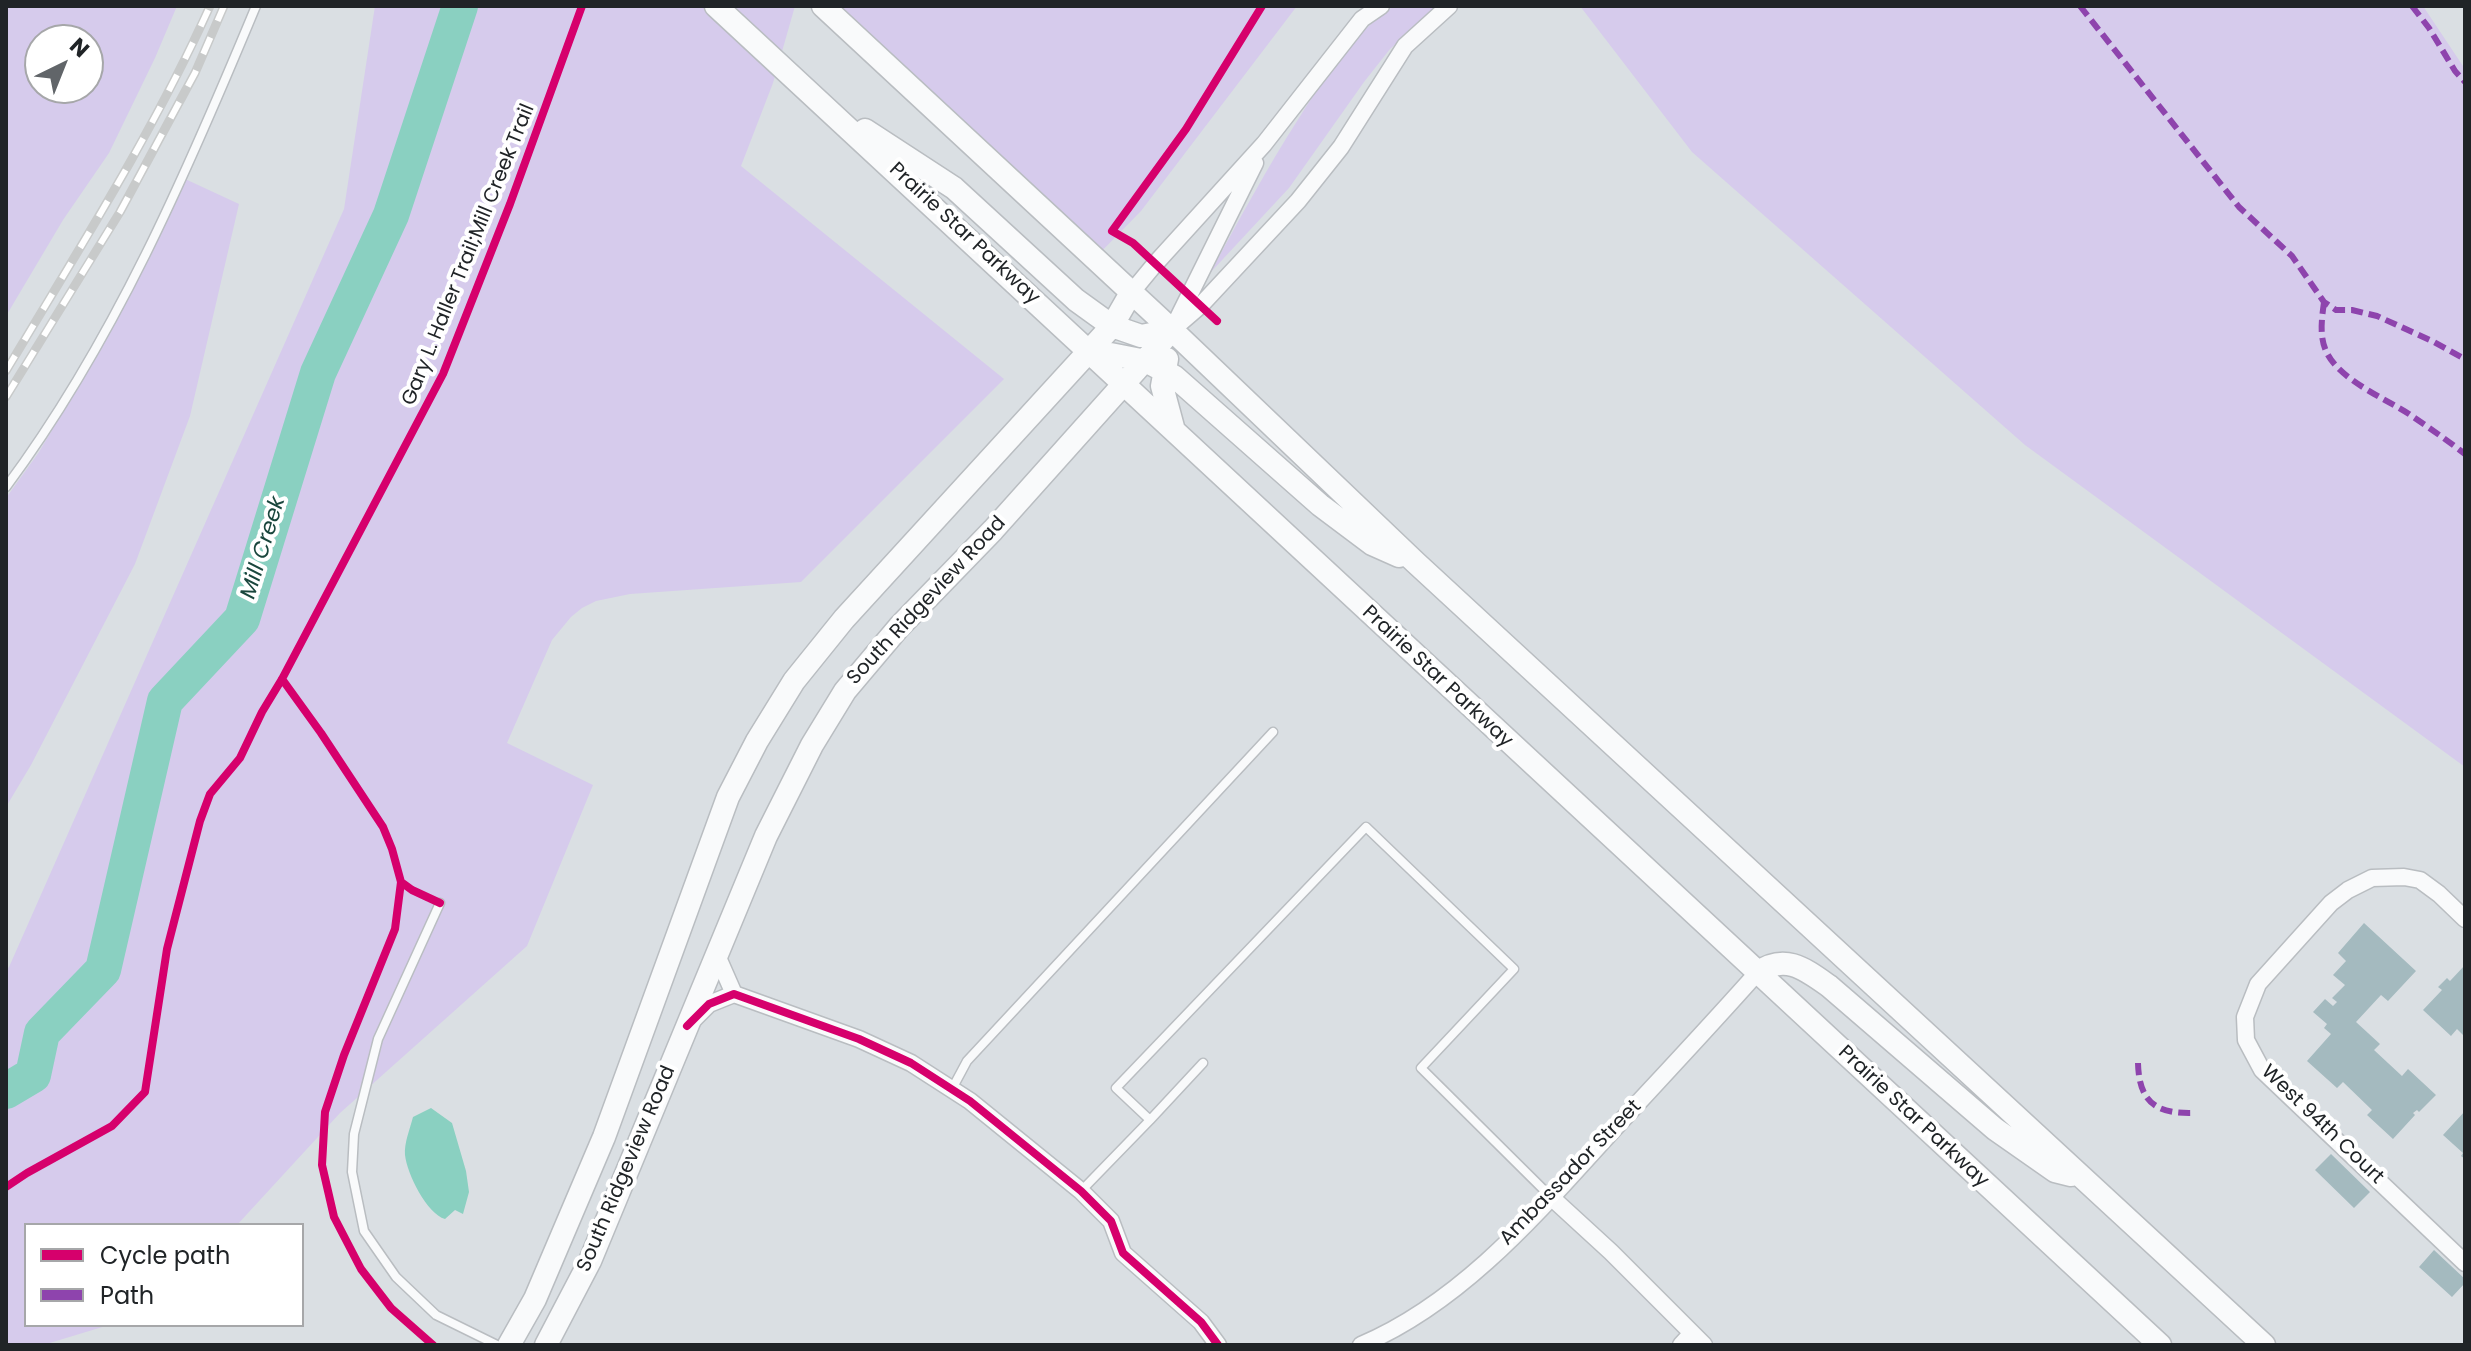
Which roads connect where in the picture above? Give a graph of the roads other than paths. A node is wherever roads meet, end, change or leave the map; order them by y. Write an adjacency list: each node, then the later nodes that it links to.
1 (256, 6): 15 (lane)
2 (716, 6): 6 (main road, Prairie Star Parkway)
3 (823, 6): 8 (main road)
4 (1381, 6): 7 (street, South Ridgeview Road)
5 (1449, 6): 10 (street, South Ridgeview Road)
6 (834, 115): 9 (main road); 11 (main road, Prairie Star Parkway)
7 (1264, 144): 8 (street, South Ridgeview Road); 10 (street)
8 (1131, 293): 9 (main road, South Ridgeview Road); 10 (main road)
9 (1112, 326): 10 (main road); 11 (main road, South Ridgeview Road)
10 (1172, 330): 12 (main road, South Ridgeview Road); 16 (main road)
11 (1089, 350): 12 (main road); 13 (main road, Prairie Star Parkway); 34 (main road, South Ridgeview Road)
12 (1155, 366): 13 (main road, South Ridgeview Road); 14 (main road); 16 (main road)
13 (1125, 384): 14 (main road, Prairie Star Parkway); 20 (main road, South Ridgeview Road)
14 (1174, 429): 21 (main road, Prairie Star Parkway)
15 (6, 487)
16 (1415, 562): 27 (main road)
17 (1273, 732): 25 (lane)
18 (440, 903): 33 (lane)
19 (2465, 919): 30 (street, West 94th Court)
20 (716, 953): 22 (street); 23 (main road, South Ridgeview Road)
21 (1757, 973): 27 (main road); 29 (street, Ambassador Street); 31 (main road, Prairie Star Parkway)
22 (734, 994): 23 (street); 25 (street)
23 (687, 1026): 35 (main road, South Ridgeview Road)
24 (1203, 1063): 26 (lane)
25 (952, 1089): 28 (street)
26 (1150, 1120): 28 (lane); 29 (lane)
27 (2083, 1179): 40 (main road)
28 (1081, 1191): 36 (street)
29 (1551, 1197): 32 (street); 37 (street, Ambassador Street)
30 (2462, 1253)
31 (2094, 1285): 38 (main road, Prairie Star Parkway); 39 (main road)
32 (1692, 1341)
33 (497, 1345)
34 (509, 1345)
35 (546, 1345)
36 (1218, 1345)
37 (1361, 1345)
38 (2160, 1345)
39 (2173, 1345)
40 (2264, 1345)

